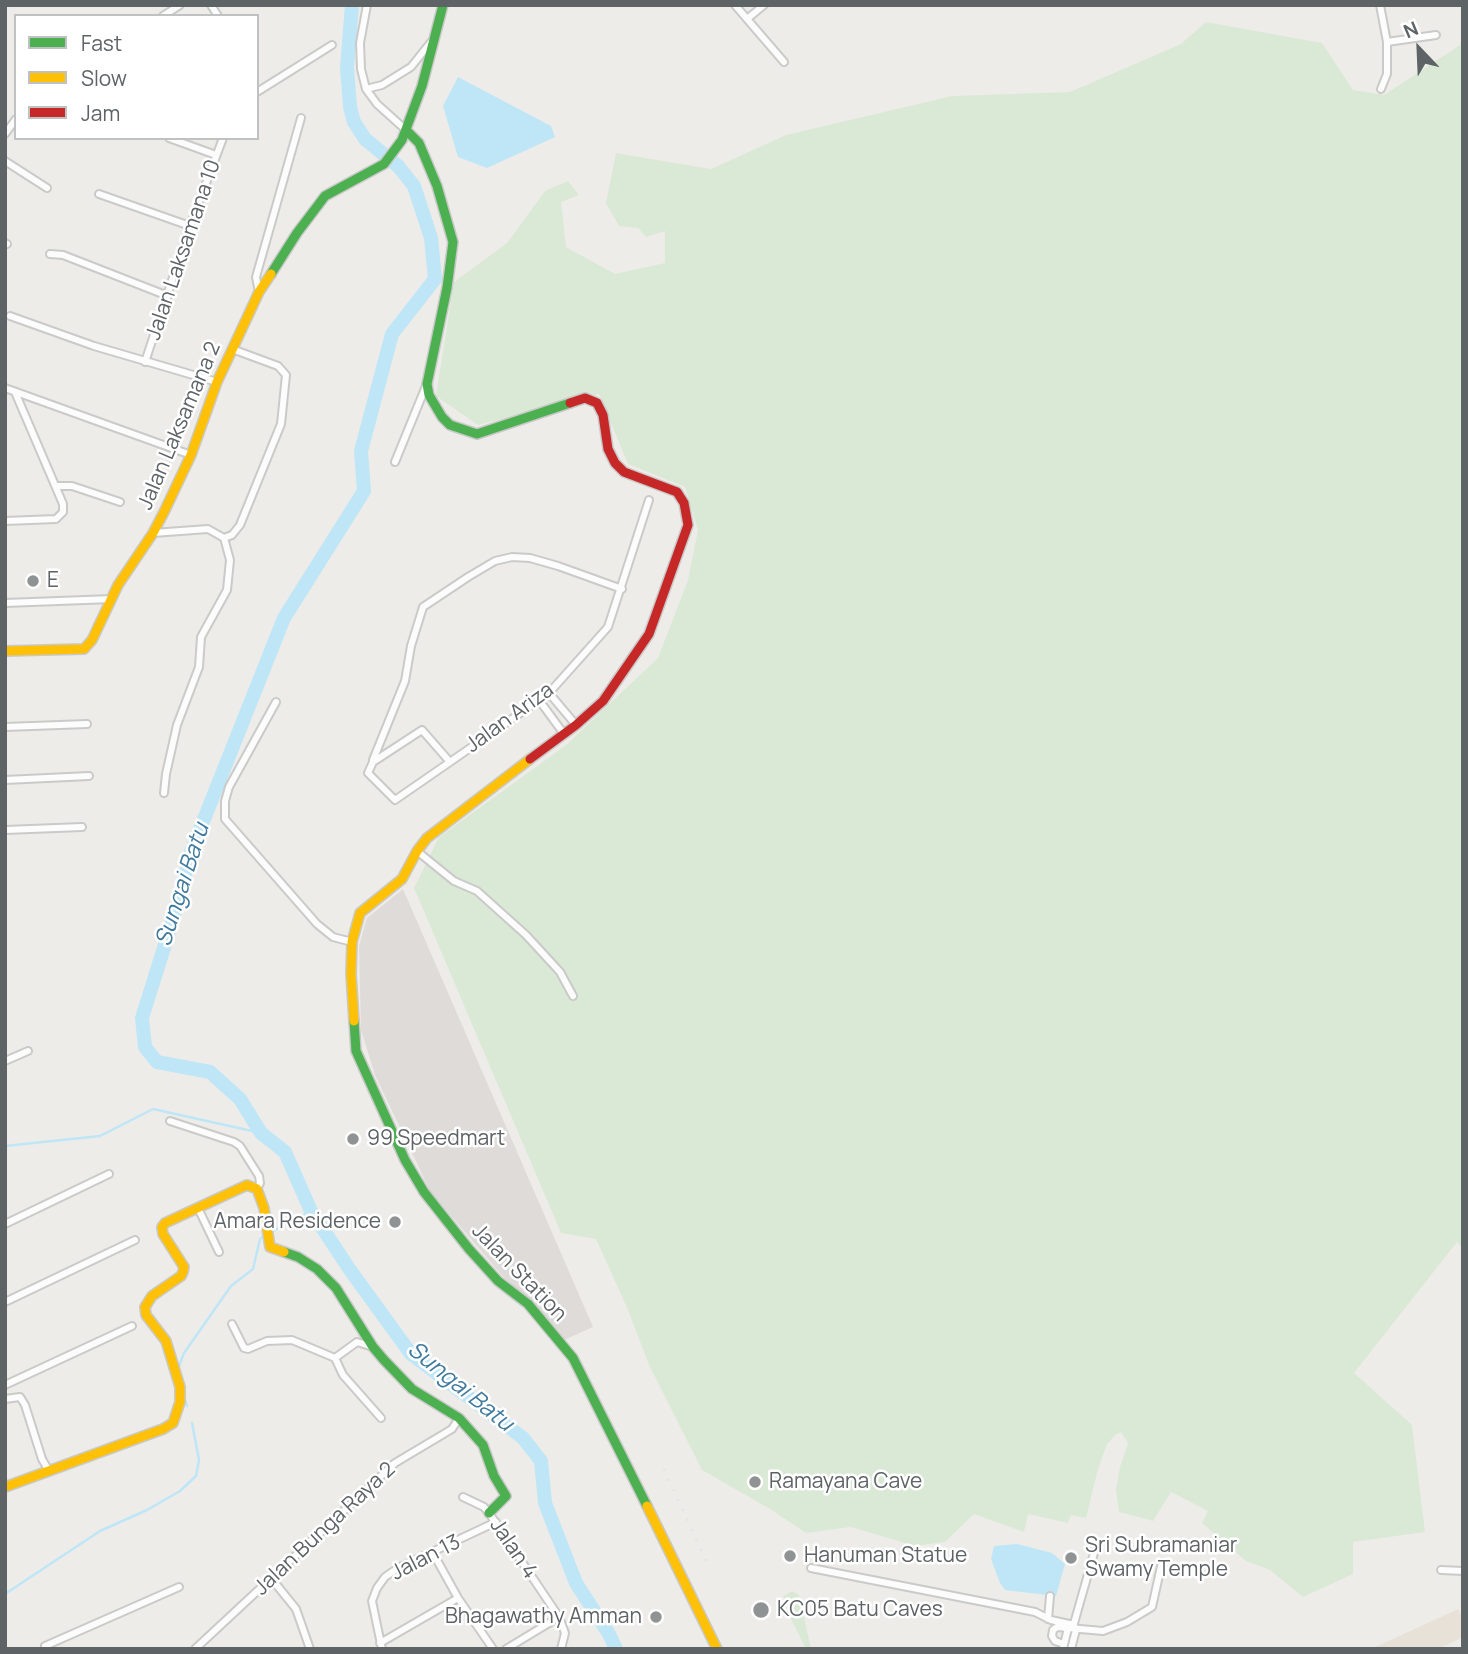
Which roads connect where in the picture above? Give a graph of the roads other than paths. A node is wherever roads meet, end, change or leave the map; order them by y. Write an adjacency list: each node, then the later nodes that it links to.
1 (367, 5): 12 (street)
2 (443, 5): 8 (street, Jalan Laksamana 2)
3 (735, 5): 6 (street)
4 (764, 5): 6 (street)
5 (1380, 5): 9 (street)
6 (747, 19): 11 (street)
7 (1436, 35): 9 (street)
8 (433, 40): 12 (street); 16 (street, Jalan Laksamana 2)
9 (1387, 42): 13 (street)
10 (332, 45): 14 (street)
11 (785, 62)
12 (366, 89): 16 (street)
13 (1381, 89)
14 (259, 91)
15 (301, 118): 25 (street)
16 (407, 131): 25 (street, Jalan Laksamana 2); 31 (street)
17 (175, 140): 19 (street)
18 (222, 140): 19 (street, Jalan Laksamana 10)
19 (216, 155): 23 (street, Jalan Laksamana 10)
20 (5, 161): 21 (street)
21 (47, 188)
22 (99, 194): 23 (street)
23 (190, 226): 26 (street, Jalan Laksamana 10)
24 (50, 254): 26 (street)
25 (259, 292): 28 (street, Jalan Laksamana 2)
26 (168, 296): 29 (street, Jalan Laksamana 10)
27 (10, 316): 29 (street)
28 (232, 349): 30 (street, Jalan Laksamana 2); 41 (street)
29 (145, 362): 30 (street)
30 (216, 382): 34 (street, Jalan Laksamana 2)
31 (427, 384): 35 (street); 50 (street, Jalan Station)
32 (5, 388): 33 (street)
33 (15, 392): 34 (street); 36 (street)
34 (191, 455): 40 (street, Jalan Laksamana 2)
35 (395, 462)
36 (56, 486): 38 (street); 39 (street)
37 (649, 500): 42 (street, Jalan Ariza)
38 (120, 502)
39 (5, 521)
40 (153, 533): 41 (street); 43 (street, Jalan Laksamana 2)
41 (224, 538): 57 (street)
42 (622, 589): 46 (street, Jalan Ariza); 53 (street)
43 (112, 599): 44 (street); 45 (street, Jalan Laksamana 2)
44 (5, 604)
45 (5, 651)
46 (549, 693): 47 (street, Jalan Ariza); 50 (street)
47 (539, 700): 52 (street); 54 (street, Jalan Ariza)
48 (276, 702): 61 (street)
49 (87, 724): 51 (street)
50 (576, 725): 52 (street, Jalan Station)
51 (5, 727)
52 (564, 734): 60 (street, Jalan Station)
53 (373, 762): 54 (street); 54 (street, Jalan Ariza)
54 (450, 762)
55 (89, 776): 56 (street)
56 (5, 780)
57 (164, 793)
58 (82, 827): 59 (street)
59 (5, 830)
60 (417, 851): 61 (street, Jalan Station); 62 (street)
61 (352, 942): 107 (street, Jalan Station)
62 (573, 996)
63 (28, 1051): 64 (street)
64 (5, 1061)
65 (170, 1121): 67 (street)
66 (109, 1174): 69 (street)
67 (257, 1189): 68 (street); 75 (street)
68 (198, 1208): 71 (street); 81 (street)
69 (5, 1224)
70 (135, 1240): 72 (street)
71 (219, 1252)
72 (5, 1302)
73 (232, 1324): 76 (street)
74 (132, 1326): 77 (street)
75 (373, 1347): 76 (street); 80 (street)
76 (335, 1358): 79 (street)
77 (5, 1385)
78 (5, 1399): 81 (street)
79 (381, 1418)
80 (459, 1418): 84 (street); 92 (street, Jalan Bunga Raya 2)
81 (49, 1471): 82 (street)
82 (5, 1487)
83 (463, 1497): 84 (street, Jalan 4)
84 (489, 1513): 85 (street, Jalan 4)
85 (496, 1522): 87 (street, Jalan 13); 96 (street, Jalan 4)
86 (1096, 1546): 98 (street)
87 (433, 1553): 95 (street); 99 (street, Jalan 13)
88 (1162, 1562): 98 (street)
89 (811, 1568): 97 (street)
90 (1441, 1570): 91 (street)
91 (1463, 1571)
92 (271, 1578): 102 (street, Jalan Bunga Raya 2); 103 (street)
93 (180, 1587): 101 (street)
94 (1050, 1595): 97 (street)
95 (458, 1598): 99 (street); 104 (street)
96 (559, 1618): 105 (street); 106 (street, Jalan 4)
97 (1048, 1619): 98 (street)
98 (1073, 1628): 100 (street); 100 (street); 108 (street)
99 (381, 1646)
100 (1063, 1647)
101 (46, 1649)
102 (195, 1649)
103 (310, 1649)
104 (493, 1649)
105 (506, 1649)
106 (561, 1649)
107 (717, 1649)
108 (1072, 1649)

